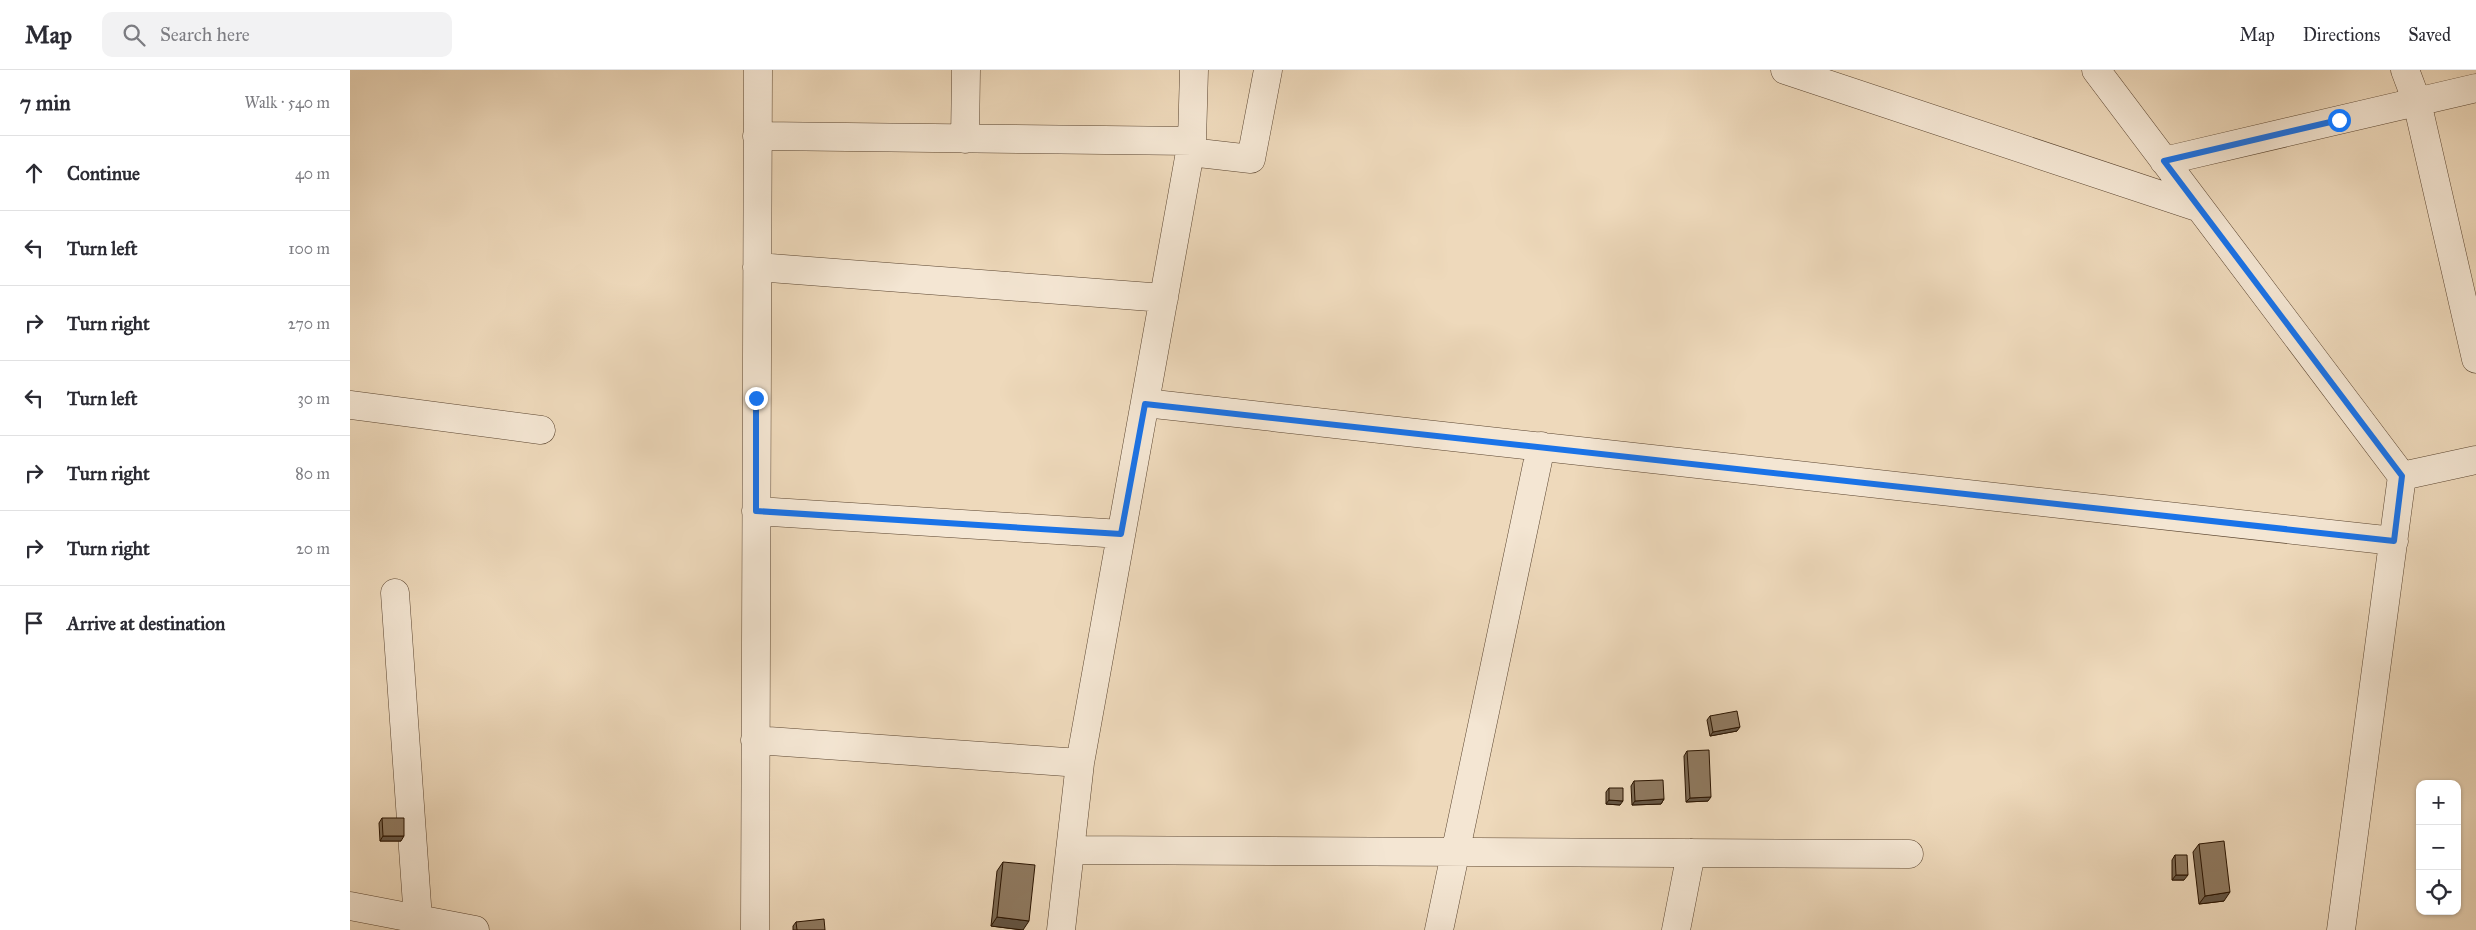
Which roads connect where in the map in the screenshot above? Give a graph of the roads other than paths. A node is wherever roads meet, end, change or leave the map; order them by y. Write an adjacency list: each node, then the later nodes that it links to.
1 (758, 70): 10 (street)
2 (966, 70): 11 (street)
3 (1194, 70): 12 (street)
4 (1268, 70): 12 (street)
5 (1785, 70): 14 (street)
6 (2096, 70): 13 (street)
7 (2405, 70): 9 (street)
8 (2476, 88): 9 (street)
9 (2417, 102): 13 (street); 17 (street)
10 (757, 136): 11 (street); 15 (street)
11 (964, 138): 12 (street)
12 (1191, 147): 16 (street)
13 (2164, 161): 14 (street)
14 (2200, 208): 23 (street)
15 (757, 267): 16 (street); 24 (street)
16 (1164, 298): 18 (street)
17 (2476, 359)
18 (1145, 404): 21 (street); 25 (street)
19 (350, 405): 20 (street)
20 (541, 430)
21 (1541, 446): 26 (street); 31 (street)
22 (2476, 460): 23 (street)
23 (2402, 476): 26 (street)
24 (756, 511): 25 (street); 28 (street)
25 (1121, 534): 29 (street)
26 (2394, 541): 41 (street)
27 (395, 593): 35 (street)
28 (755, 740): 29 (street); 37 (street)
29 (1080, 763): 30 (street)
30 (1070, 850): 31 (street); 38 (street)
31 (1456, 852): 32 (street); 39 (street)
32 (1691, 853): 33 (street); 40 (street)
33 (1908, 854)
34 (350, 906): 35 (street)
35 (418, 919): 36 (street)
36 (475, 930)
37 (755, 930)
38 (1060, 930)
39 (1439, 930)
40 (1676, 930)
41 (2341, 930)

